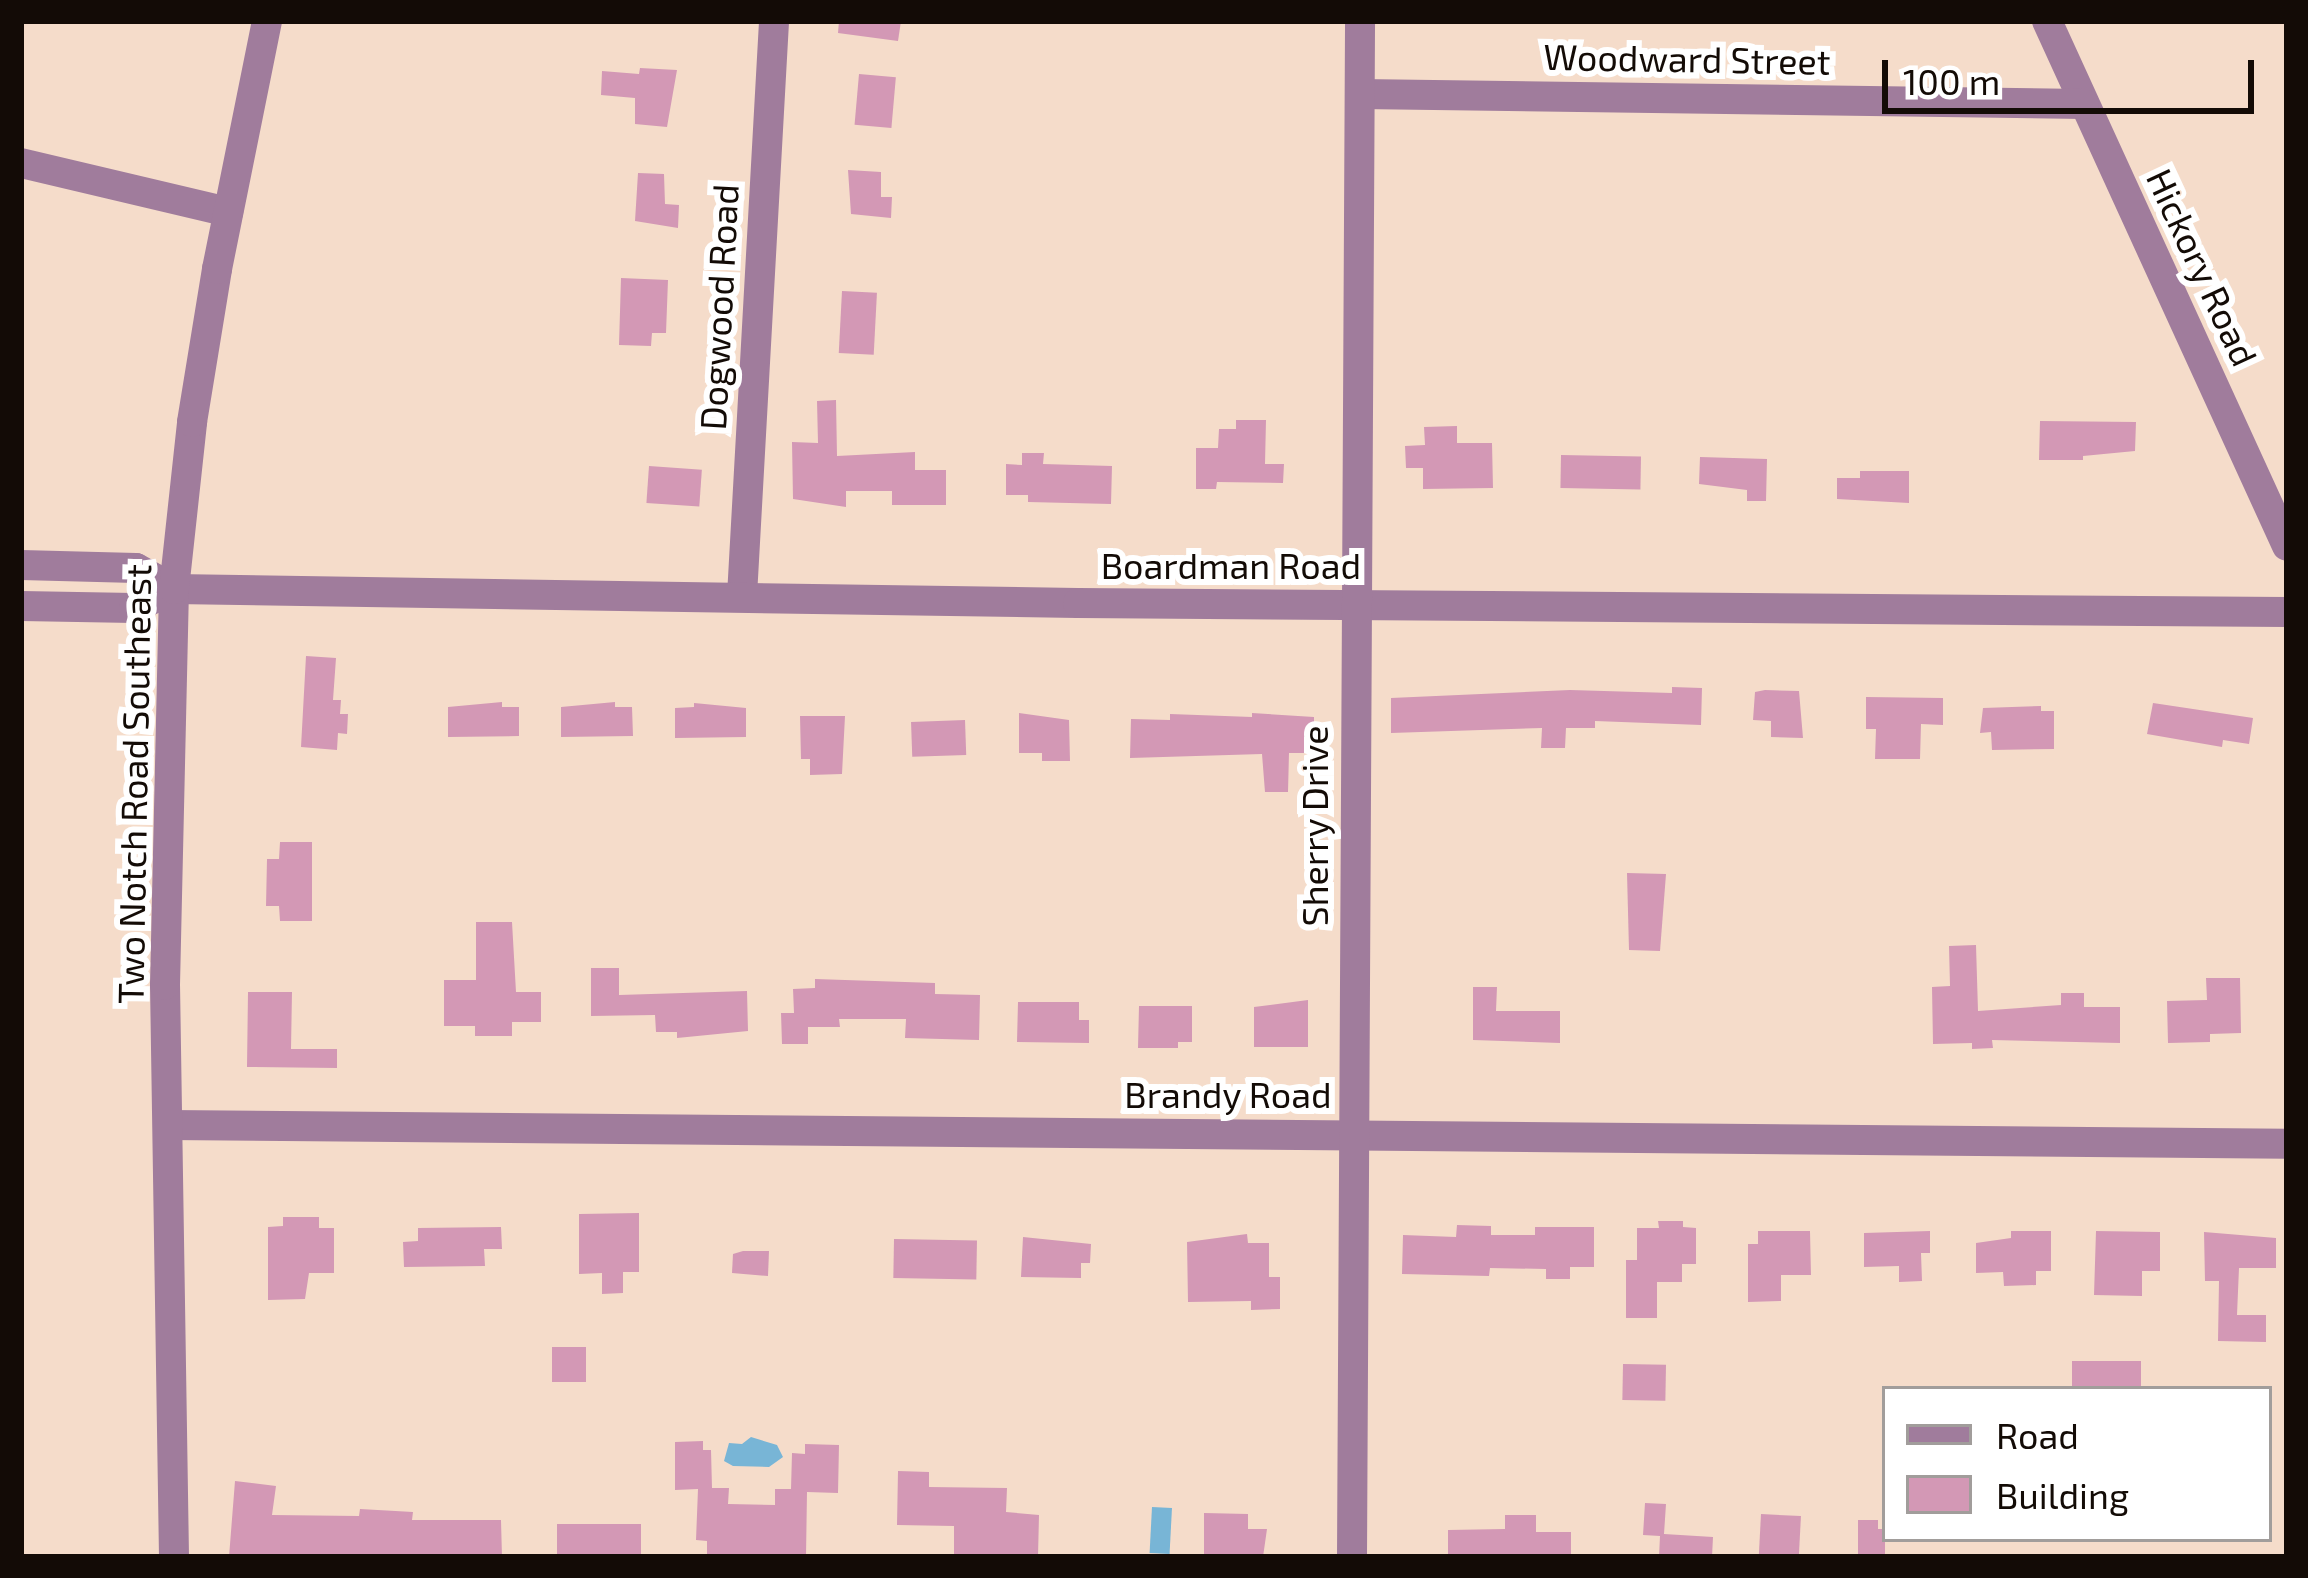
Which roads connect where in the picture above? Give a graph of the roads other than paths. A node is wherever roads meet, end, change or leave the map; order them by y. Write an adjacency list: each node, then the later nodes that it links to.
1 (267, 21): 8 (street, Two Notch Road Southeast)
2 (774, 21): 12 (street, Dogwood Road)
3 (1360, 21): 5 (street, Sherry Drive)
4 (2047, 21): 6 (street, Hickory Road)
5 (1360, 94): 6 (street, Woodward Street); 13 (street, Sherry Drive)
6 (2084, 104): 9 (street, Hickory Road)
7 (21, 163): 8 (street)
8 (228, 212): 11 (street, Two Notch Road Southeast)
9 (2287, 546)
10 (21, 565): 11 (street, Boardman Road)
11 (174, 589): 12 (street, Boardman Road); 14 (street, Boardman Road); 16 (street, Two Notch Road Southeast)
12 (742, 596): 13 (street, Boardman Road)
13 (1353, 605): 15 (street, Boardman Road); 17 (street, Sherry Drive)
14 (21, 606)
15 (2287, 612)
16 (168, 1125): 17 (street, Brandy Road); 19 (street, Two Notch Road Southeast)
17 (1358, 1132): 18 (street, Brandy Road); 20 (street, Sherry Drive)
18 (2287, 1144)
19 (174, 1557)
20 (1352, 1557)

